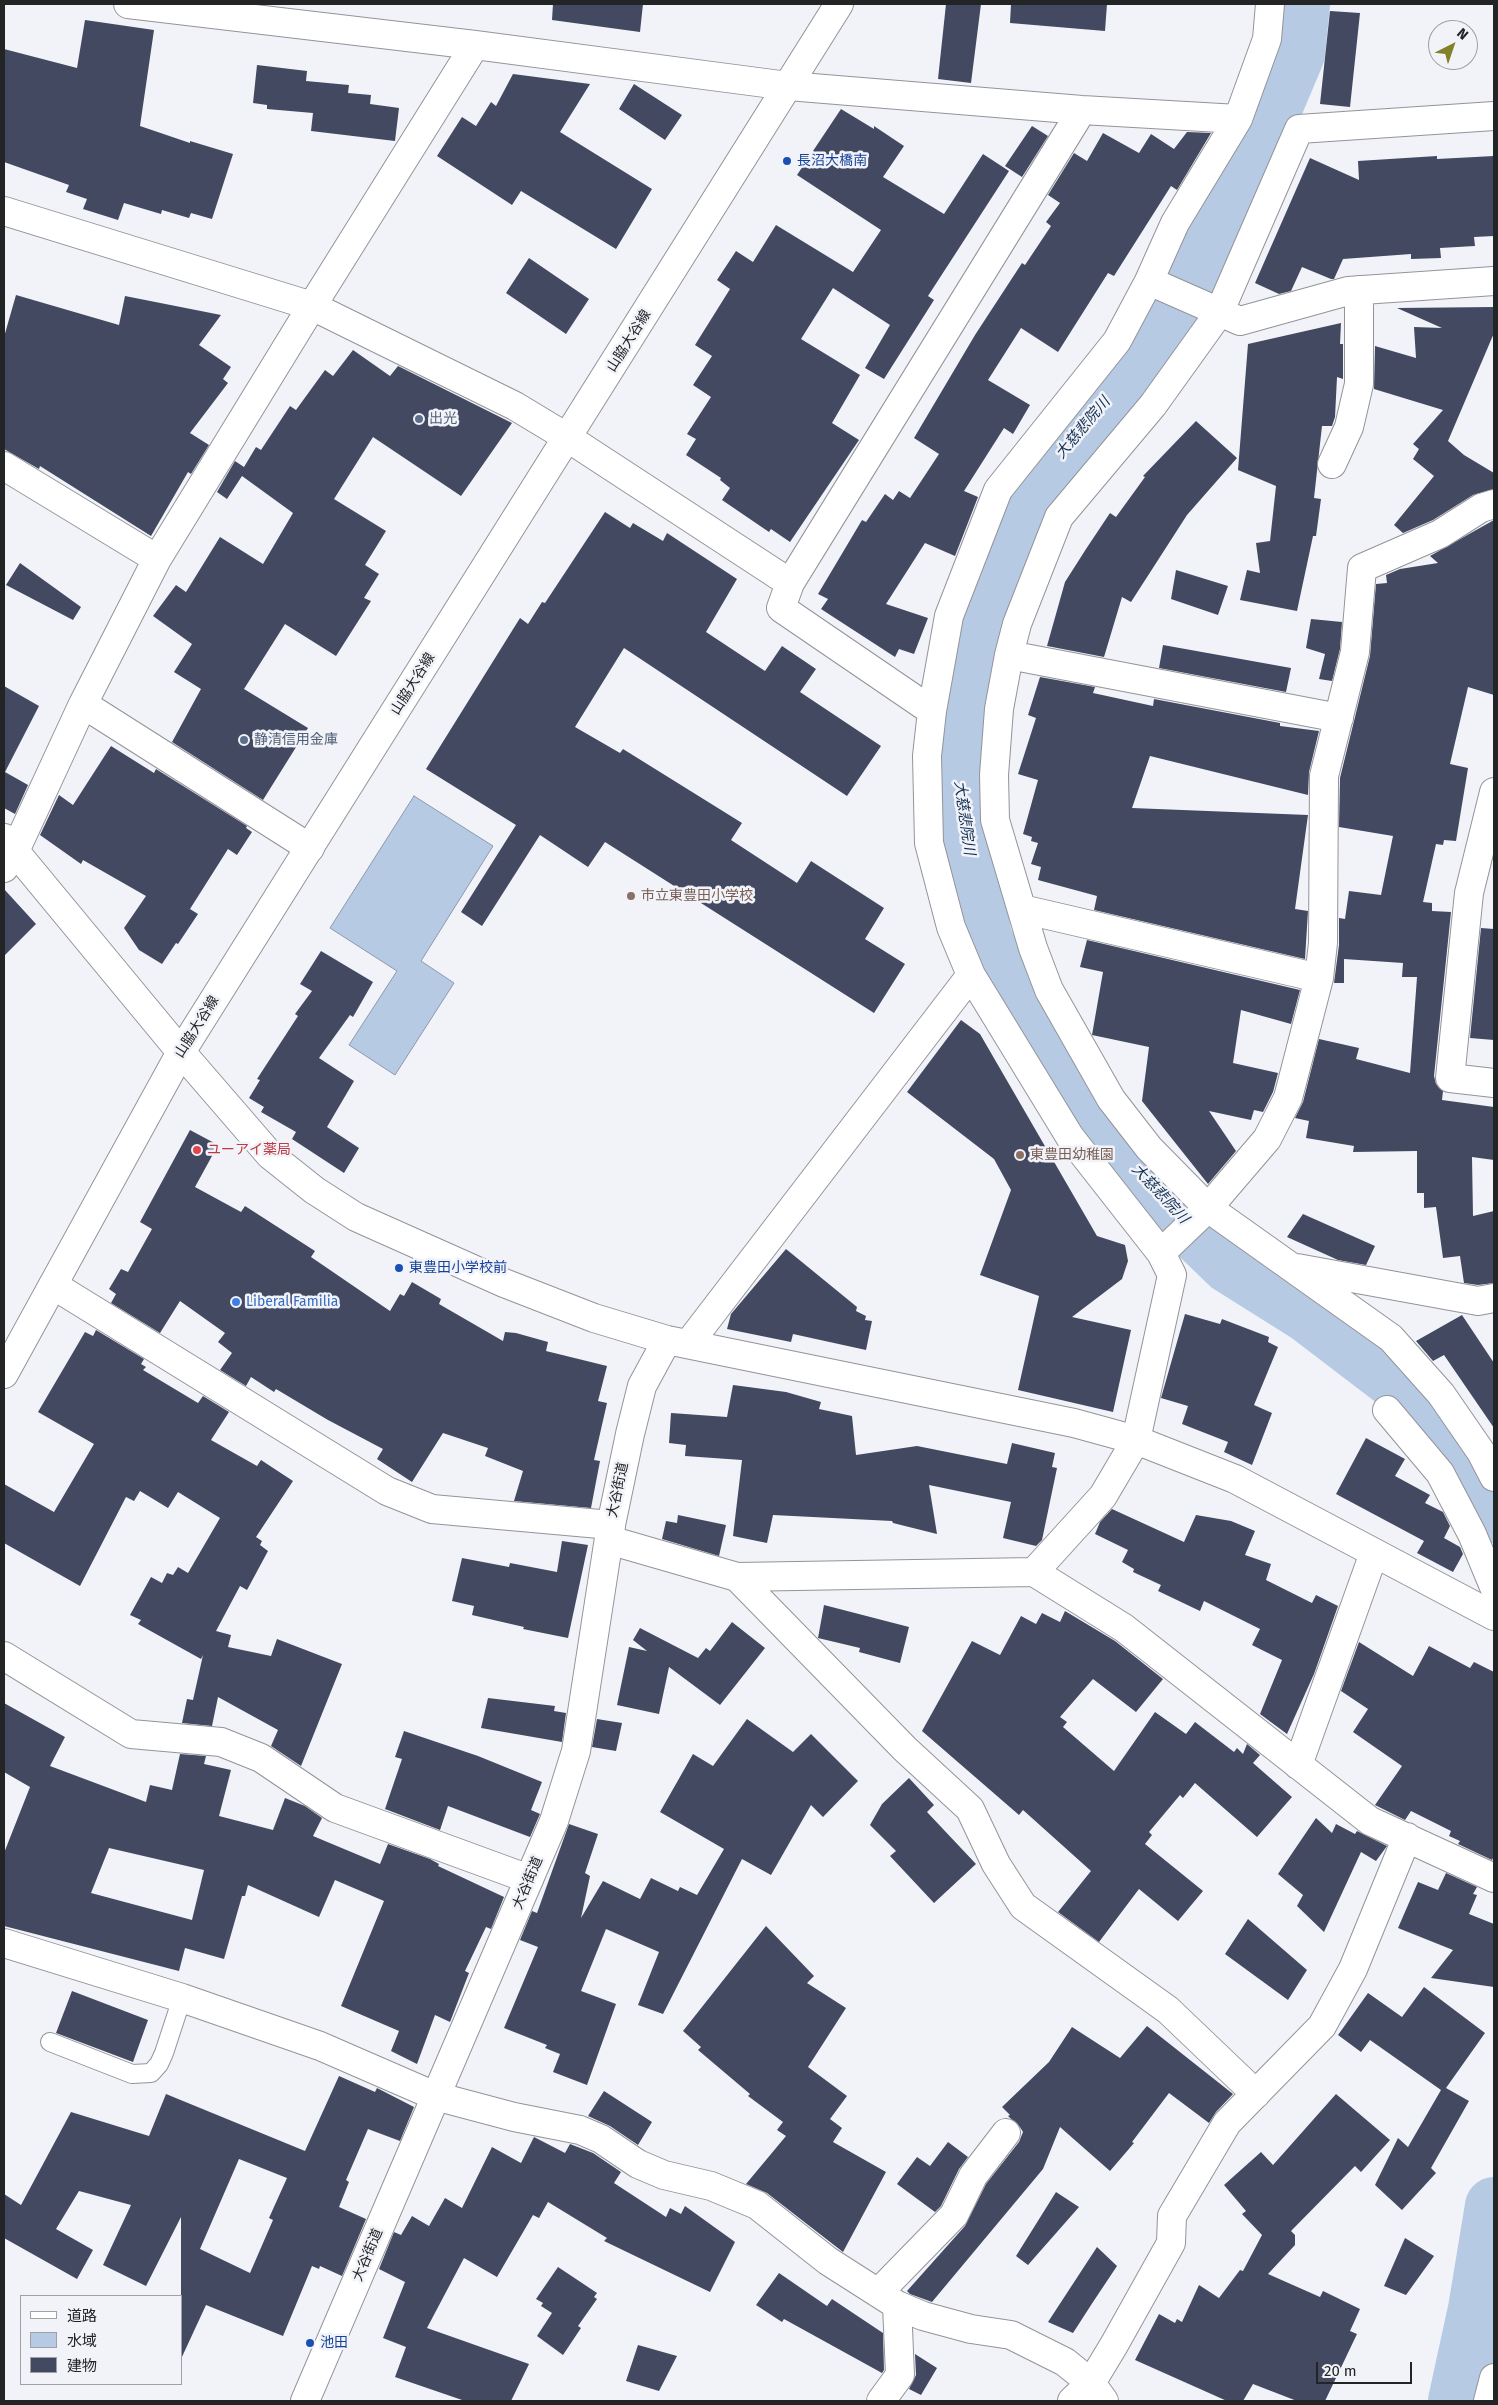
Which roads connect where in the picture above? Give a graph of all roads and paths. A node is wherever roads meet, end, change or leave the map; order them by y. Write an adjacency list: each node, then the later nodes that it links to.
1 (128, 4): 4 (street)
2 (839, 4): 5 (street, 山脇大谷線)
3 (1270, 4): 8 (street)
4 (476, 45): 5 (street); 13 (street)
5 (788, 86): 6 (street); 15 (street, 山脇大谷線)
6 (1082, 110): 8 (street); 20 (street)
7 (1494, 116): 14 (street)
8 (1238, 119): 10 (street)
9 (4, 211): 13 (street)
10 (1149, 281): 14 (street); 23 (street)
11 (1494, 281): 12 (street)
12 (1359, 290): 14 (street); 16 (street)
13 (312, 306): 15 (street); 19 (street)
14 (1219, 313): 21 (street)
15 (568, 438): 20 (street); 26 (street, 山脇大谷線)
16 (1332, 464)
17 (4, 466): 19 (street)
18 (1494, 504): 24 (street)
19 (157, 559): 22 (street)
20 (790, 583): 23 (street)
21 (1009, 654): 24 (street); 28 (street)
22 (83, 704): 26 (street); 27 (street)
23 (932, 711): 29 (street)
24 (1339, 718): 30 (street)
25 (1494, 792): 32 (street)
26 (310, 848): 31 (street, 山脇大谷線)
27 (8, 853): 31 (street)
28 (1022, 909): 30 (street); 33 (street)
29 (971, 975): 34 (street); 38 (street, 大谷街道)
30 (1319, 978): 33 (street)
31 (181, 1052): 36 (street, 山脇大谷線); 38 (street)
32 (1494, 1083)
33 (1208, 1208): 34 (street); 35 (street)
34 (1161, 1253): 41 (street)
35 (1289, 1267): 37 (street); 42 (street)
36 (53, 1285): 39 (street, 山脇大谷線); 43 (street)
37 (1494, 1298)
38 (678, 1341): 41 (street); 43 (street, 大谷街道)
39 (4, 1374)
40 (1387, 1410): 47 (street)
41 (1136, 1440): 44 (street); 45 (street)
42 (1494, 1477)
43 (610, 1533): 46 (street); 53 (street, 大谷街道)
44 (1374, 1553): 48 (street); 50 (street)
45 (1034, 1572): 46 (street); 50 (street)
46 (737, 1577): 57 (street)
47 (1494, 1587)
48 (1494, 1616)
49 (4, 1656): 53 (street)
50 (1298, 1765): 51 (street)
51 (1407, 1836): 52 (street); 57 (street)
52 (1494, 1878)
53 (529, 1880): 58 (street, 大谷街道)
54 (4, 1942): 55 (street)
55 (182, 1998): 56 (lane); 58 (street)
56 (50, 2042)
57 (1256, 2094): 62 (street)
58 (435, 2096): 60 (street); 63 (street, 大谷街道)
59 (1006, 2133): 60 (street)
60 (887, 2299): 62 (street); 64 (street)
61 (1494, 2378): 65 (street)
62 (1089, 2395)
63 (305, 2401)
64 (881, 2401)
65 (1488, 2401)

